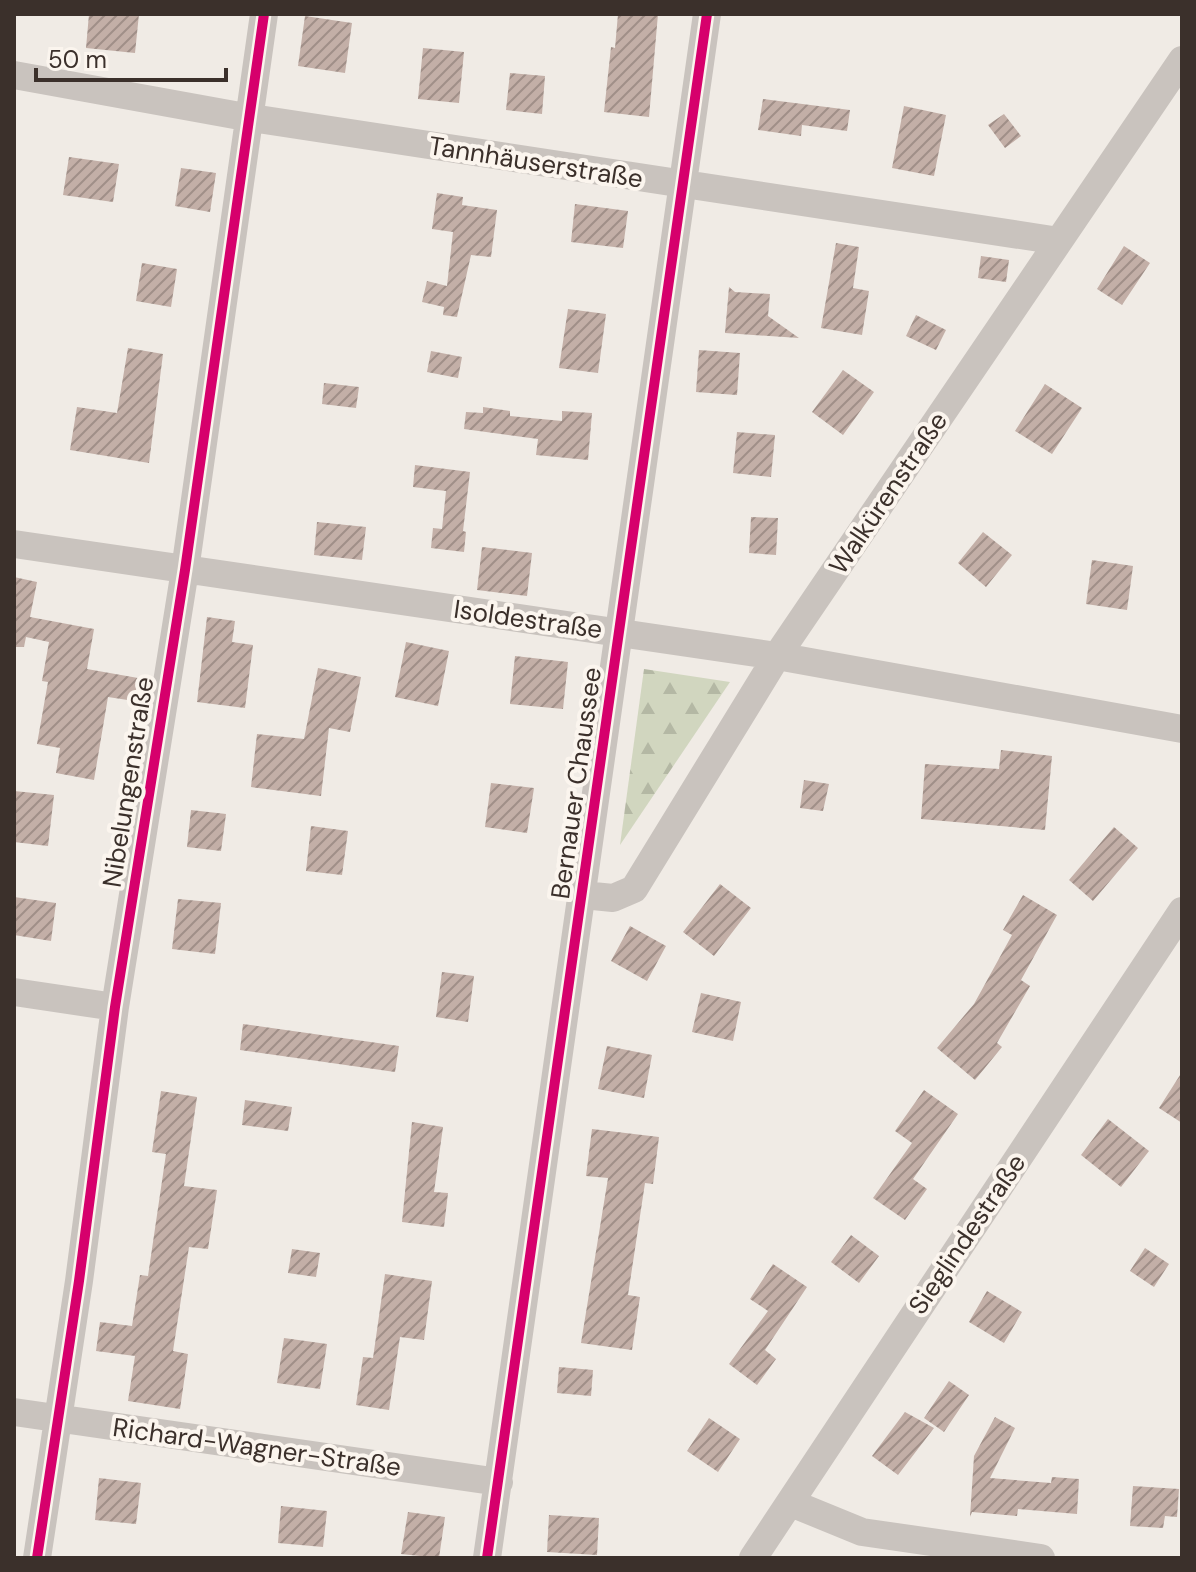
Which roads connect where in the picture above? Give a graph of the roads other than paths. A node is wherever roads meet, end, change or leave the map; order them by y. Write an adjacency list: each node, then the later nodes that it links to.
1 (264, 14): 5 (street, Nibelungenstraße)
2 (707, 14): 6 (street, Bernauer Chaussee)
3 (1182, 60): 7 (street, Walkürenstraße)
4 (14, 75): 5 (street, Tannhäuserstraße)
5 (251, 118): 6 (street, Tannhäuserstraße); 9 (street, Nibelungenstraße)
6 (684, 182): 7 (street, Tannhäuserstraße); 10 (street, Bernauer Chaussee)
7 (1059, 241): 11 (street, Walkürenstraße)
8 (14, 544): 9 (street, Isoldestraße)
9 (185, 570): 10 (street, Isoldestraße); 16 (street, Nibelungenstraße)
10 (618, 631): 11 (street, Isoldestraße); 13 (street, Bernauer Chaussee)
11 (777, 656): 12 (street, Isoldestraße); 13 (street, Walkürenstraße)
12 (1182, 729)
13 (583, 895): 19 (street, Bernauer Chaussee)
14 (1182, 911): 20 (street, Sieglindestraße)
15 (14, 992): 16 (street)
16 (115, 1007): 18 (street, Nibelungenstraße)
17 (14, 1412): 18 (street, Richard-Wagner-Straße)
18 (57, 1418): 19 (street, Richard-Wagner-Straße); 21 (street, Nibelungenstraße)
19 (499, 1482): 22 (street, Bernauer Chaussee)
20 (791, 1503): 23 (street, Sieglindestraße); 24 (street)
21 (37, 1558)
22 (487, 1558)
23 (753, 1558)
24 (1041, 1558)

